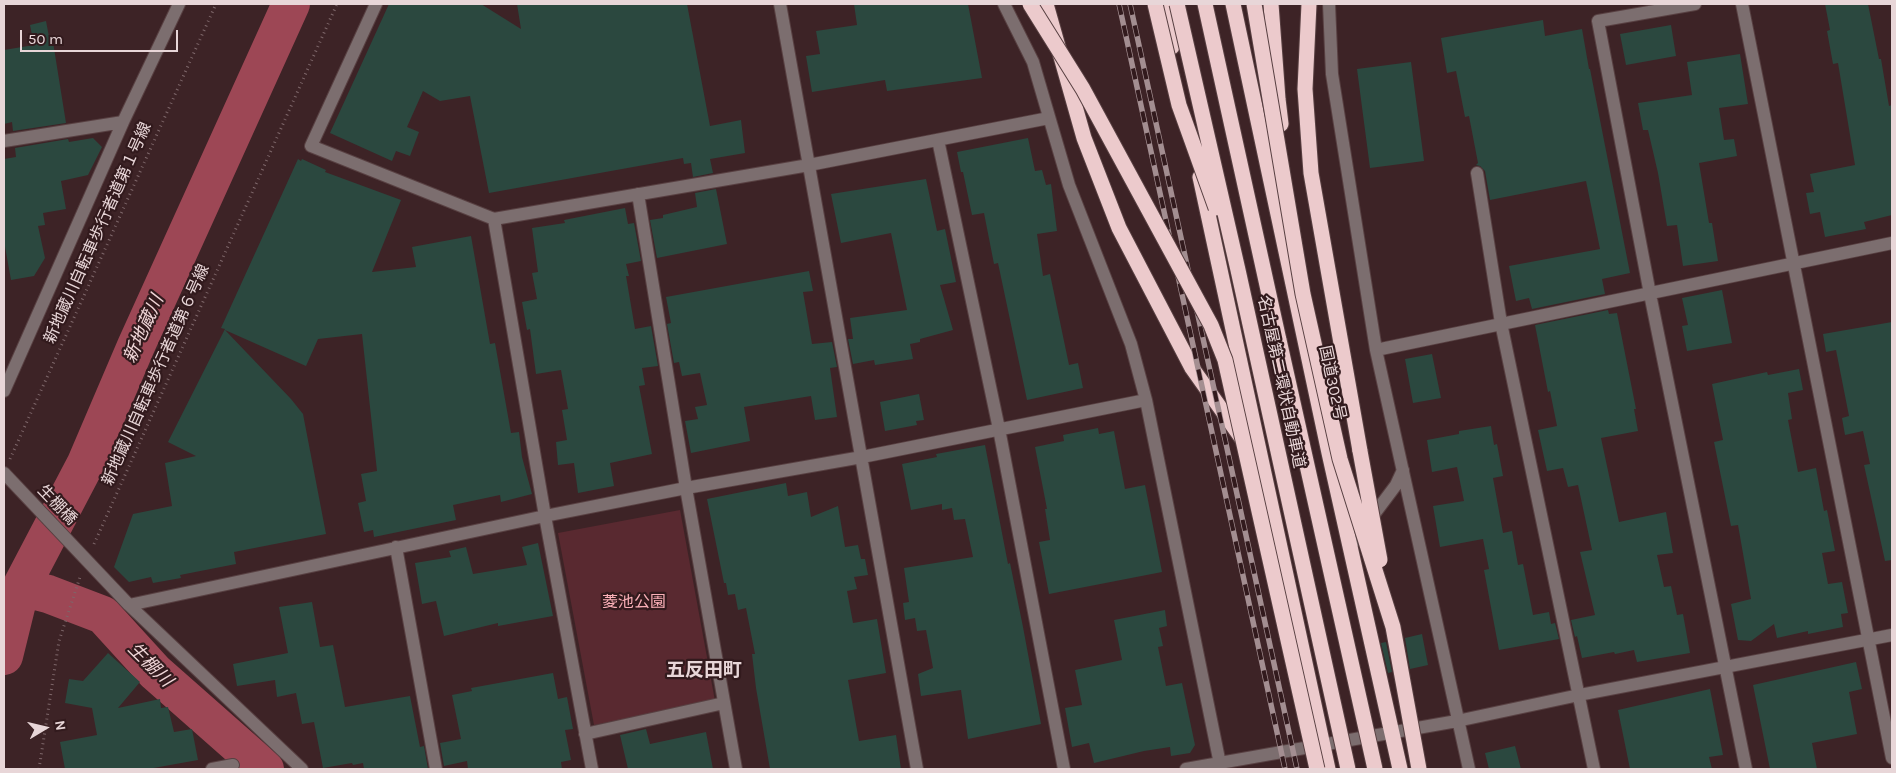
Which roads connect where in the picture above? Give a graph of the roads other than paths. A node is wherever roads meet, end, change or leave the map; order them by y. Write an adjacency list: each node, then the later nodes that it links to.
1 (179, 4): 19 (street)
2 (376, 4): 25 (street)
3 (780, 4): 22 (street)
4 (1004, 4): 18 (street)
5 (1030, 4): 66 (highway, bridge)
6 (1046, 4): 37 (highway)
7 (1155, 4): 28 (highway, bridge)
8 (1163, 4): 37 (highway)
9 (1177, 4): 28 (highway, 名古屋第二環状自動車道, bridge)
10 (1205, 4): 69 (highway, 名古屋第二環状自動車道, bridge)
11 (1233, 4): 35 (highway, 国道302号)
12 (1254, 4): 45 (highway, bridge)
13 (1271, 4): 35 (highway)
14 (1309, 4): 45 (highway, bridge)
15 (1329, 4): 31 (street)
16 (1695, 4): 29 (street)
17 (1742, 4): 27 (street)
18 (1049, 118): 20 (street); 33 (street)
19 (123, 122): 21 (street); 32 (street)
20 (938, 140): 22 (street); 34 (street)
21 (4, 141)
22 (809, 165): 24 (street); 36 (street)
23 (1477, 173): 30 (street)
24 (638, 194): 25 (street); 40 (street)
25 (494, 219): 41 (street)
26 (1892, 243): 27 (street)
27 (1794, 263): 29 (street); 47 (street)
28 (1238, 270): 68 (highway, 名古屋第二環状自動車道, bridge)
29 (1650, 294): 30 (street); 48 (street)
30 (1501, 323): 31 (street); 49 (street)
31 (1376, 350): 39 (street)
32 (4, 390)
33 (1146, 400): 34 (street); 57 (street)
34 (1000, 429): 36 (street); 64 (street)
35 (1329, 453): 42 (highway, 国道302号)
36 (862, 457): 40 (street); 63 (street)
37 (1261, 466): 54 (highway)
38 (6, 468): 44 (street, 生棚橋)
39 (1403, 470): 42 (street); 51 (street)
40 (686, 488): 41 (street); 50 (street)
41 (545, 516): 43 (street); 53 (street)
42 (1350, 545): 52 (highway, 国道302号)
43 (396, 547): 44 (street); 60 (street)
44 (129, 605): 59 (street, 生棚橋)
45 (1393, 627): 71 (highway, bridge)
46 (1892, 635): 47 (street)
47 (1868, 640): 48 (street); 55 (street)
48 (1726, 666): 49 (street); 74 (street)
49 (1579, 695): 51 (street); 73 (street)
50 (724, 703): 53 (street); 62 (street)
51 (1457, 721): 52 (street); 72 (street)
52 (1393, 732): 54 (street); 70 (highway, 国道302号)
53 (585, 734): 61 (street)
54 (1323, 745): 57 (street); 67 (highway)
55 (1892, 758)
56 (233, 765): 58 (street)
57 (1220, 766): 65 (street)
58 (212, 769)
59 (302, 769)
60 (436, 769)
61 (592, 769)
62 (736, 769)
63 (917, 769)
64 (1064, 769)
65 (1186, 769)
66 (1317, 769)
67 (1328, 769)
68 (1348, 769)
69 (1375, 769)
70 (1400, 769)
71 (1419, 769)
72 (1469, 769)
73 (1594, 769)
74 (1746, 769)

